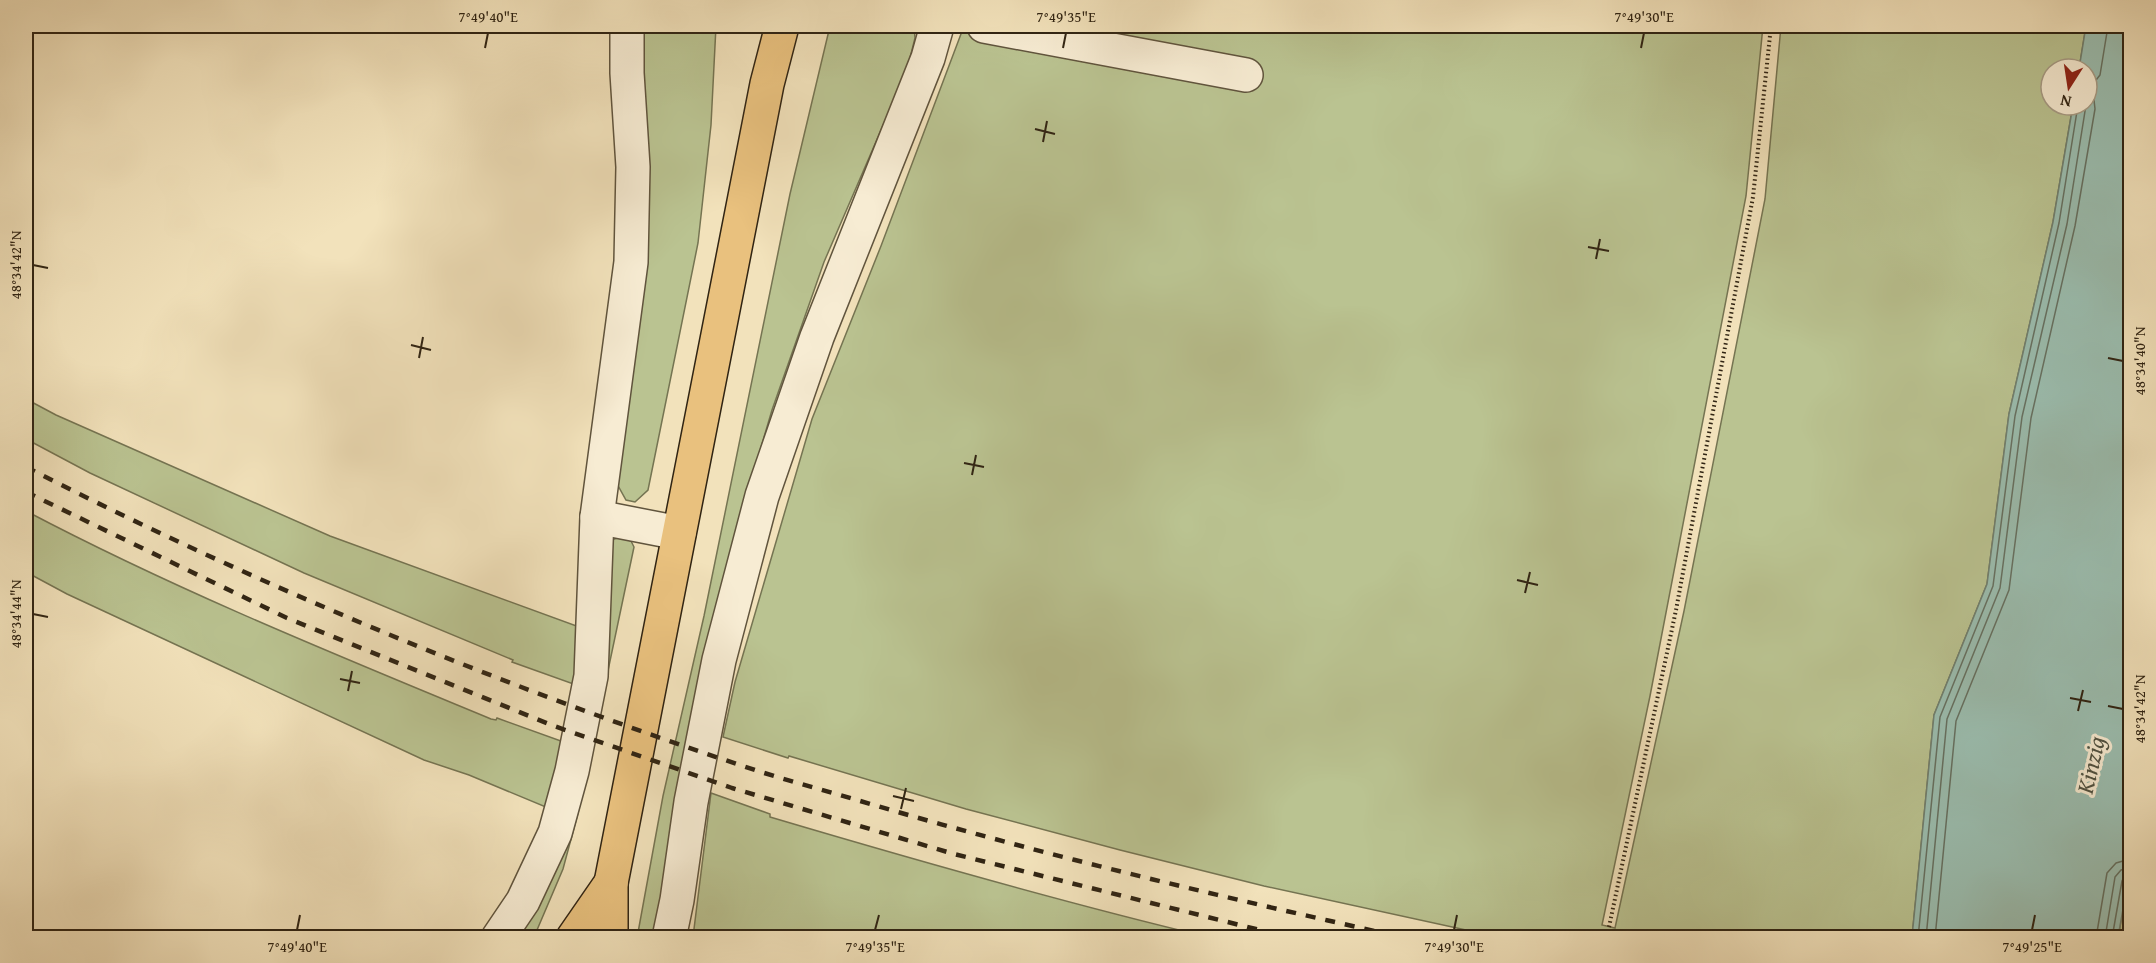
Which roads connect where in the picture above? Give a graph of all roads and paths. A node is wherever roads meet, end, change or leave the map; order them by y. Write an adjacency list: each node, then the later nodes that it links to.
1 (627, 26): 9 (street)
2 (756, 26): 8 (main road)
3 (796, 26): 8 (main road)
4 (937, 26): 17 (street)
5 (984, 26): 7 (street)
6 (1771, 26): 12 (path)
7 (1246, 75)
8 (767, 84): 10 (main road)
9 (597, 517): 10 (street); 13 (street)
10 (679, 533): 11 (main road)
11 (611, 883): 14 (main road); 15 (main road); 16 (main road)
12 (1609, 927)
13 (498, 938)
14 (573, 938)
15 (600, 938)
16 (611, 938)
17 (669, 938)

